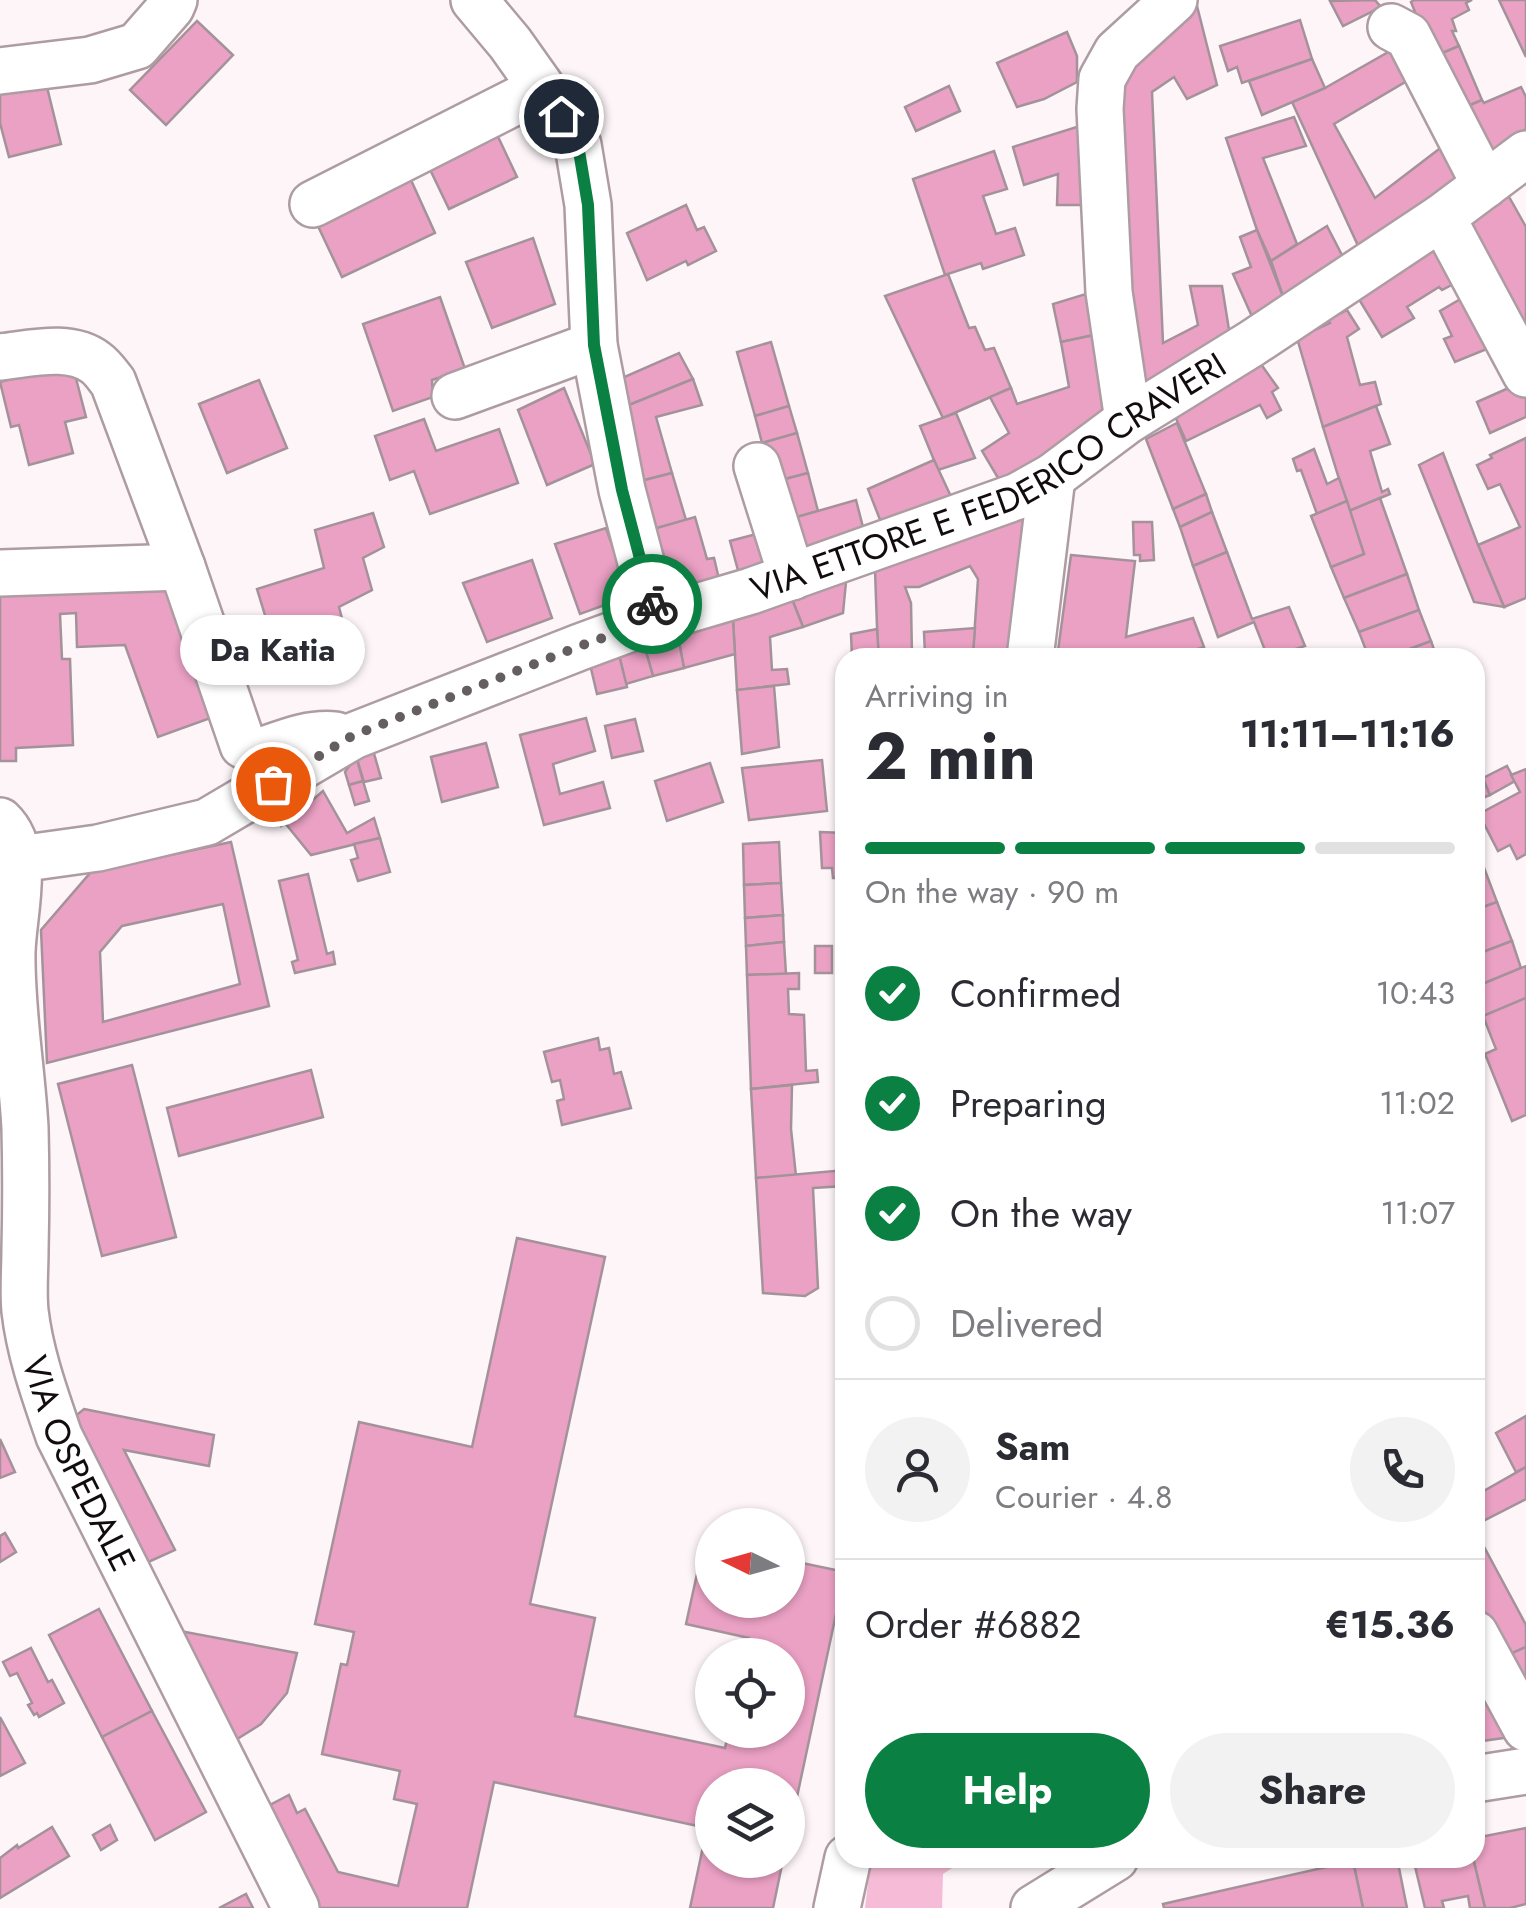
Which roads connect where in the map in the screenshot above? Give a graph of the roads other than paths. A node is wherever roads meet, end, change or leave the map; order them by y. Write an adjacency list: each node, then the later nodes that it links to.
1 (174, 0): 5 (street)
2 (474, 0): 6 (street)
3 (1174, 0): 15 (street)
4 (1391, 27): 8 (street)
5 (0, 71)
6 (540, 89): 9 (street); 11 (street)
7 (1526, 154): 8 (street, VIA ETTORE E FEDERICO CRAVERI)
8 (1485, 186): 10 (street, VIA ETTORE E FEDERICO CRAVERI)
9 (313, 204)
10 (1442, 217): 13 (street); 15 (street, VIA ETTORE E FEDERICO CRAVERI)
11 (594, 345): 14 (street); 21 (street)
12 (0, 357): 18 (street)
13 (1526, 374)
14 (455, 396)
15 (1128, 420): 17 (street, VIA ETTORE E FEDERICO CRAVERI)
16 (758, 466): 20 (street)
17 (1052, 477): 20 (street, VIA ETTORE E FEDERICO CRAVERI); 22 (street)
18 (182, 567): 19 (street); 23 (street)
19 (0, 573)
20 (792, 577): 21 (street, VIA ETTORE E FEDERICO CRAVERI)
21 (656, 619): 23 (street, VIA ETTORE E FEDERICO CRAVERI)
22 (1031, 648)
23 (352, 736): 24 (street, VIA ETTORE E FEDERICO CRAVERI)
24 (10, 840): 25 (street, VIA OSPEDALE)
25 (12, 1315): 32 (street, VIA OSPEDALE)
26 (1485, 1652): 27 (street)
27 (1526, 1728)
28 (1526, 1771): 29 (street)
29 (1485, 1777)
30 (846, 1868): 33 (street)
31 (1099, 1868): 34 (street)
32 (296, 1908)
33 (837, 1908)
34 (1034, 1908)

